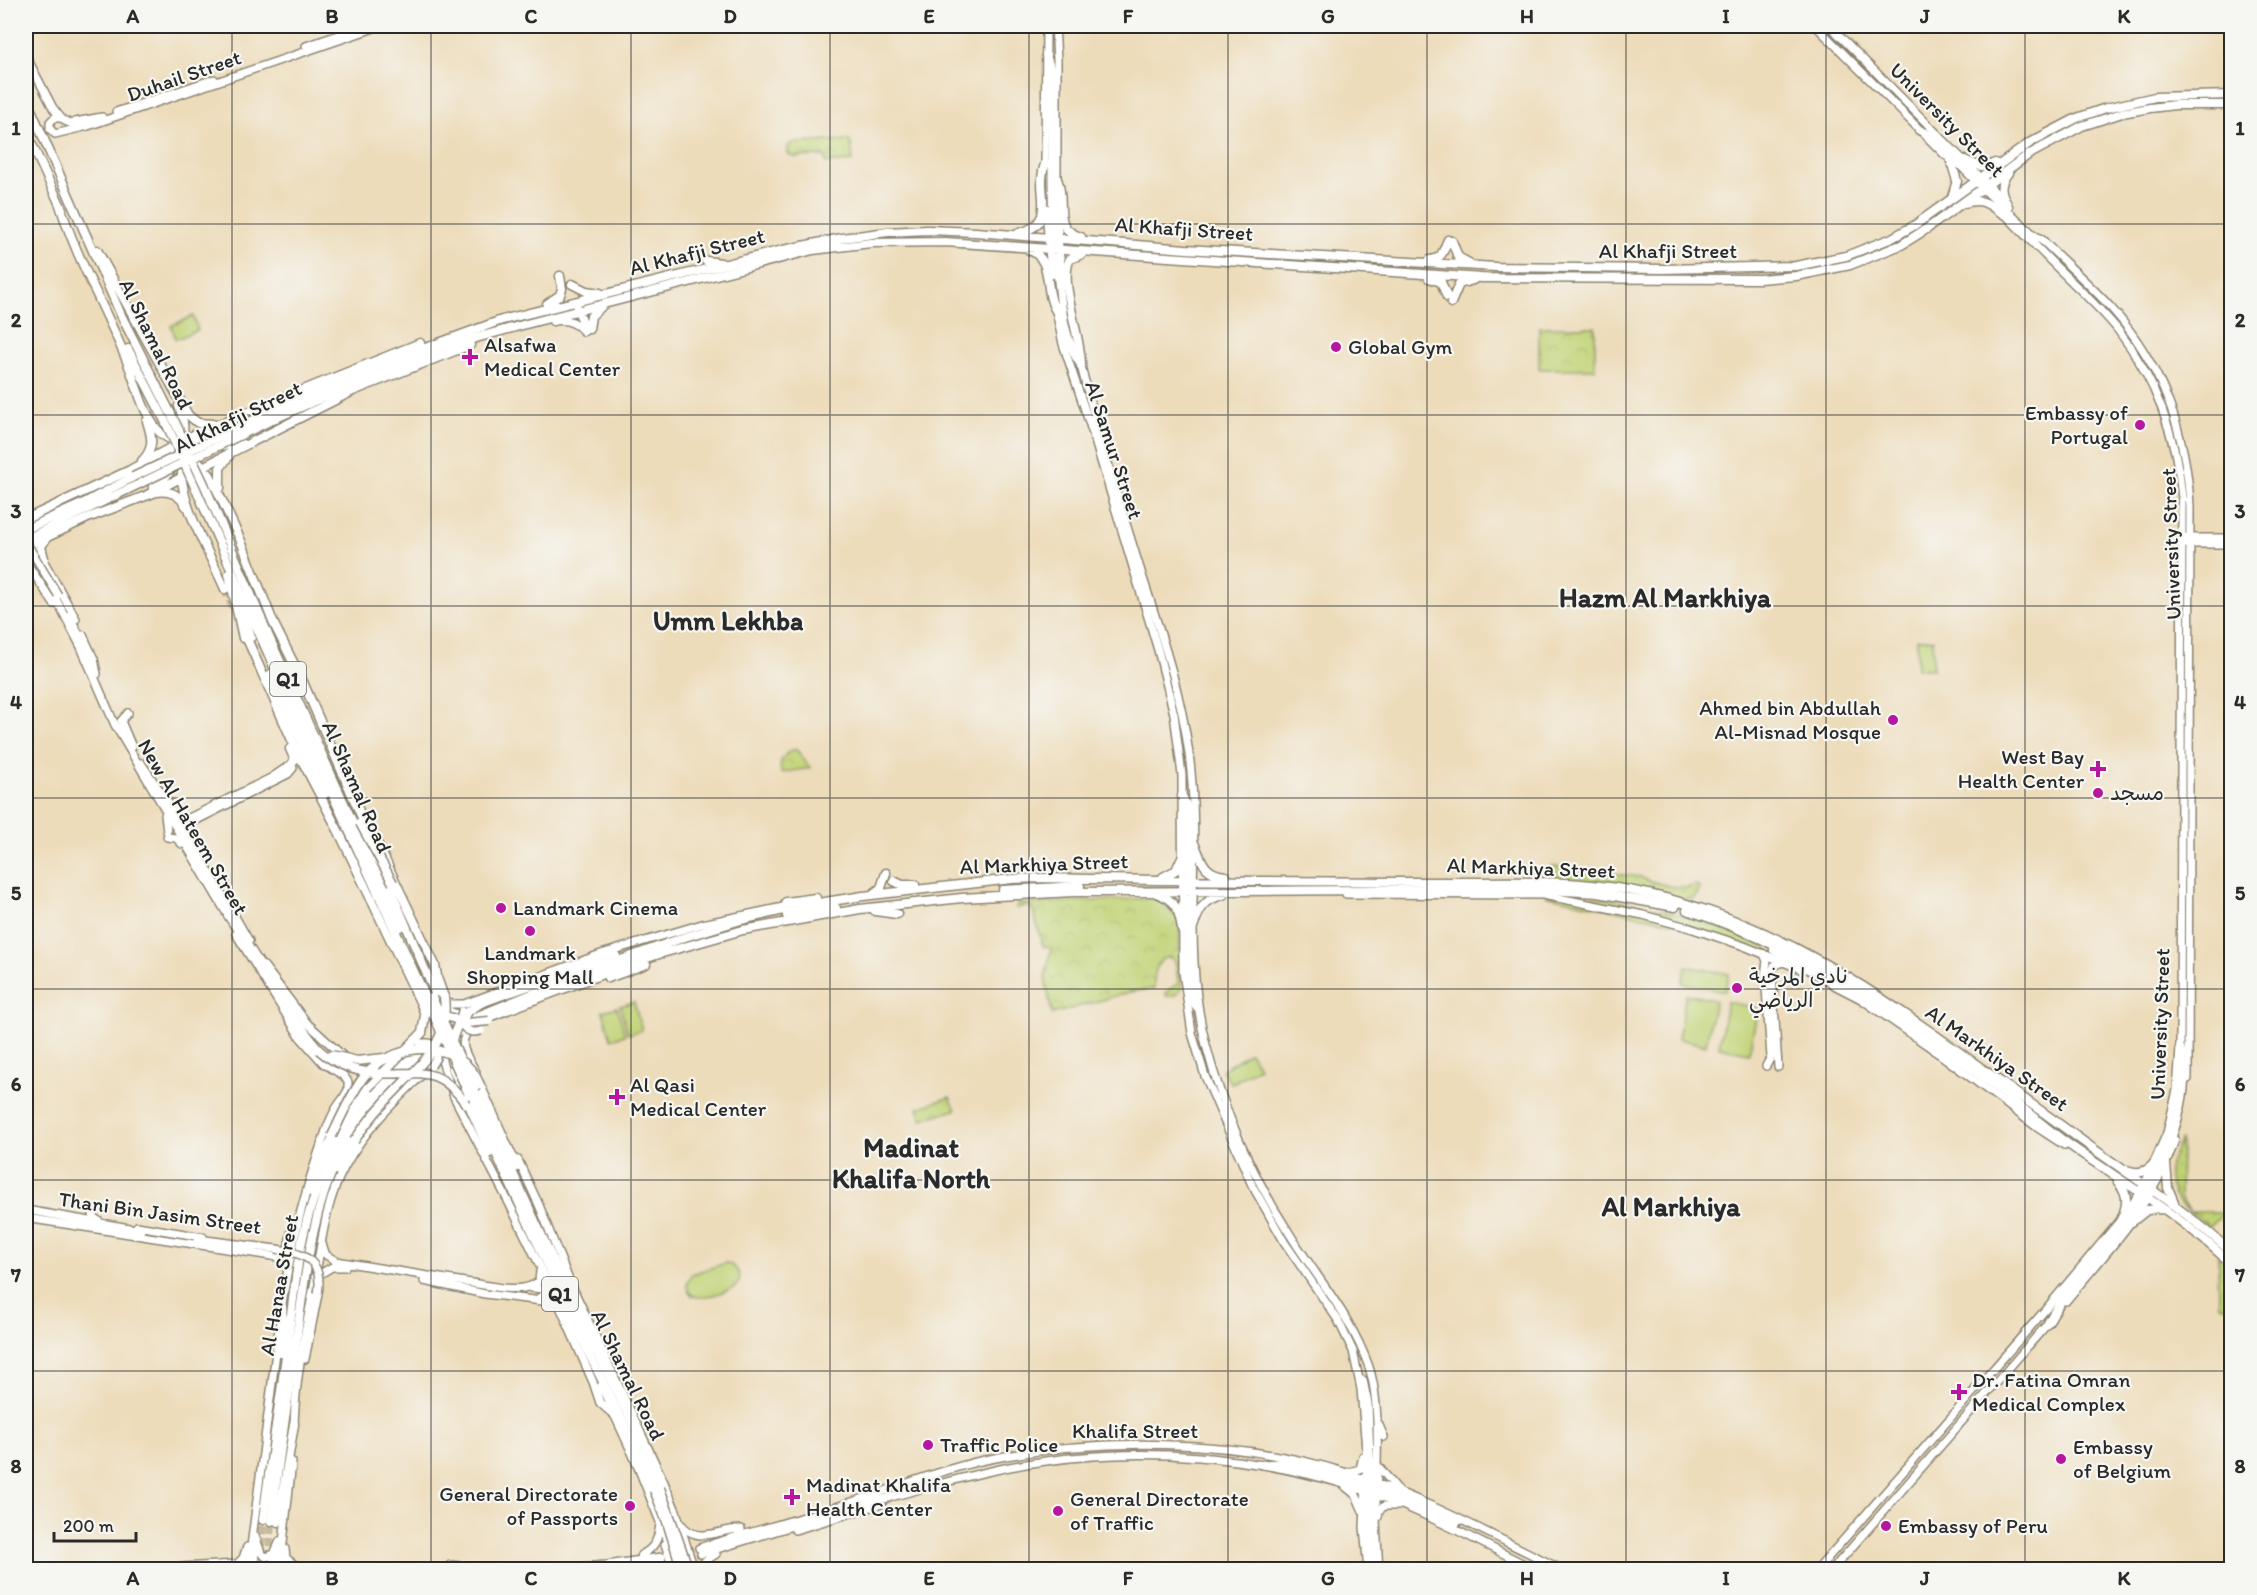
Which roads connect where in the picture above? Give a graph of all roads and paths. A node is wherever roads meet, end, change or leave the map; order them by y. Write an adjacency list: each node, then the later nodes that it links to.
1 (365, 26): 17 (main road, Duhail Street)
2 (380, 26): 10 (main road, Duhail Street)
3 (1046, 26): 7 (main road, Al Samur Street)
4 (1816, 26): 21 (main road, University Street)
5 (1830, 26): 25 (main road, University Street)
6 (1058, 27): 30 (main road, Al Samur Street)
7 (1046, 55): 28 (main road, Al Samur Street); 44 (highway)
8 (26, 56): 12 (main road)
9 (299, 57): 10 (main road)
10 (267, 64): 17 (main road, Duhail Street)
11 (26, 66): 20 (main road)
12 (37, 79): 18 (main road); 19 (main road)
13 (2232, 95): 24 (highway, Al Khafji Street)
14 (26, 98): 36 (highway, Al Shamal Road / Q1)
15 (141, 98): 17 (main road)
16 (2232, 105): 29 (highway, Al Khafji Street)
17 (141, 107): 18 (main road, Duhail Street); 22 (main road, Duhail Street)
18 (102, 117): 19 (main road, Duhail Street)
19 (63, 120): 20 (main road); 22 (main road)
20 (50, 122): 22 (main road)
21 (1919, 130): 26 (main road, University Street); 31 (highway)
22 (65, 131)
23 (26, 132): 34 (highway, Al Shamal Road / Q1)
24 (2031, 142): 27 (highway, Al Khafji Street); 31 (highway)
25 (1962, 159): 27 (highway); 31 (main road, University Street)
26 (1951, 160): 31 (main road, University Street); 32 (highway)
27 (2002, 162): 31 (highway, Al Khafji Street)
28 (1045, 164): 39 (highway); 44 (main road, Al Samur Street)
29 (2014, 165): 31 (highway, Al Khafji Street); 35 (highway)
30 (1058, 179): 41 (highway); 44 (main road, Al Samur Street)
31 (1980, 184): 32 (highway, Al Khafji Street); 33 (highway, Al Khafji Street); 35 (main road, University Street); 42 (highway); 47 (highway)
32 (1949, 201): 53 (highway, Al Khafji Street)
33 (1961, 204): 35 (highway); 47 (highway, Al Khafji Street)
34 (60, 205): 78 (highway); 81 (highway, Al Shamal Road / Q1)
35 (2007, 210): 42 (main road, University Street); 106 (main road, University Street)
36 (76, 213): 76 (highway); 81 (highway, Al Shamal Road / Q1)
37 (940, 224): 38 (highway)
38 (927, 230): 39 (highway, Al Khafji Street); 50 (highway, Al Khafji Street)
39 (1011, 235): 44 (highway, Al Khafji Street)
40 (911, 241): 43 (highway, Al Khafji Street); 44 (highway); 64 (highway, Al Khafji Street)
41 (1093, 241): 44 (highway, Al Khafji Street); 45 (highway, Al Khafji Street)
42 (2043, 241): 100 (main road, University Street)
43 (963, 243): 44 (highway, Al Khafji Street); 66 (highway)
44 (1053, 244): 45 (highway); 46 (highway, Al Khafji Street); 66 (main road, Al Samur Street); 74 (highway)
45 (1186, 249): 49 (highway, Al Khafji Street)
46 (1102, 252): 54 (highway, Al Khafji Street); 74 (highway)
47 (1885, 252): 59 (highway, Al Khafji Street)
48 (706, 261): 50 (highway)
49 (1419, 262): 51 (highway, Al Khafji Street); 52 (highway)
50 (724, 264): 55 (highway, Al Khafji Street)
51 (1452, 264): 52 (highway, Al Khafji Street); 54 (highway)
52 (1474, 266): 53 (highway, Al Khafji Street)
53 (1519, 268): 57 (highway)
54 (1371, 270): 56 (highway, Al Khafji Street)
55 (692, 273): 62 (highway, Al Khafji Street); 65 (highway)
56 (1420, 273): 57 (highway, Al Khafji Street); 59 (highway)
57 (1447, 275): 59 (highway, Al Khafji Street)
58 (560, 276): 67 (highway)
59 (1482, 278)
60 (631, 280): 62 (highway)
61 (572, 284): 63 (highway)
62 (625, 288): 63 (highway, Al Khafji Street)
63 (606, 293): 65 (highway, Al Khafji Street)
64 (608, 303): 65 (highway, Al Khafji Street); 71 (highway)
65 (575, 306): 67 (highway, Al Khafji Street); 70 (highway, Al Khafji Street); 71 (highway); 73 (highway)
66 (1056, 311): 128 (main road, Al Samur Street)
67 (529, 312): 69 (highway, Al Khafji Street)
68 (484, 320): 69 (highway)
69 (502, 320): 80 (highway, Al Khafji Street)
70 (541, 320): 71 (highway); 72 (highway, Al Khafji Street)
71 (586, 330)
72 (498, 332): 73 (highway, Al Khafji Street); 75 (highway)
73 (458, 343): 80 (highway, Al Khafji Street)
74 (1081, 366): 140 (main road, Al Samur Street)
75 (379, 380): 77 (highway); 83 (highway)
76 (168, 382): 79 (highway); 80 (highway)
77 (369, 388)
78 (144, 407): 79 (highway); 85 (highway); 90 (highway)
79 (181, 412): 85 (highway)
80 (272, 412): 82 (highway); 85 (highway); 90 (highway, Al Khafji Street, bridge)
81 (170, 422): 92 (highway, Al Shamal Road / Q1, bridge)
82 (232, 423): 83 (highway); 87 (highway)
83 (279, 428): 84 (highway)
84 (254, 441): 86 (highway); 87 (highway)
85 (180, 443): 87 (highway); 88 (highway)
86 (235, 450): 89 (highway); 95 (highway)
87 (185, 453): 88 (highway); 89 (highway); 91 (highway); 94 (highway)
88 (158, 455): 90 (highway)
89 (204, 467): 91 (highway); 95 (highway)
90 (134, 477): 94 (highway); 96 (highway); 101 (highway); 104 (highway)
91 (182, 478): 93 (highway); 98 (highway)
92 (199, 489): 109 (highway, Al Shamal Road / Q1); 113 (highway); 127 (highway, Al Shamal Road / Q1)
93 (147, 495): 94 (highway); 98 (highway)
94 (135, 498): 102 (highway)
95 (224, 503): 98 (highway); 116 (highway)
96 (42, 510): 97 (highway); 99 (highway)
97 (26, 513)
98 (193, 516): 113 (highway)
99 (26, 519)
100 (2190, 522): 105 (main road); 106 (main road, University Street)
101 (26, 529)
102 (44, 538): 108 (highway); 110 (highway)
103 (2232, 538): 105 (main road)
104 (26, 541): 115 (main road, New Al Hateem Street, bridge)
105 (2209, 541): 106 (main road); 107 (main road); 112 (main road)
106 (2185, 542): 112 (main road, University Street); 114 (main road); 192 (main road, University Street)
107 (2232, 544)
108 (26, 549): 115 (main road, New Al Hateem Street, bridge)
109 (232, 551): 119 (highway); 144 (highway, Al Shamal Road / Q1)
110 (44, 558): 111 (main road); 120 (main road)
111 (26, 560): 123 (main road)
112 (2190, 562): 114 (main road, University Street)
113 (225, 580): 125 (highway); 131 (highway)
114 (2190, 586): 214 (main road, University Street)
115 (56, 596): 120 (main road, New Al Hateem Street); 123 (main road, New Al Hateem Street)
116 (271, 613): 122 (highway); 144 (highway)
117 (249, 623): 121 (highway)
118 (244, 632): 132 (highway)
119 (284, 657): 122 (highway); 138 (highway)
120 (97, 674): 130 (main road, New Al Hateem Street)
121 (274, 682): 127 (highway); 129 (highway)
122 (309, 700): 138 (highway)
123 (104, 703): 133 (main road, New Al Hateem Street)
124 (128, 713): 130 (main road)
125 (290, 724): 129 (highway); 132 (highway)
126 (1172, 732): 128 (main road)
127 (305, 734): 186 (highway, Al Shamal Road / Q1)
128 (1179, 744): 134 (main road, Al Samur Street)
129 (303, 745): 186 (highway)
130 (132, 747): 136 (main road, New Al Hateem Street)
131 (289, 767): 135 (main road); 137 (main road)
132 (316, 789): 186 (highway)
133 (154, 793): 139 (main road, New Al Hateem Street); 139 (main road)
134 (1182, 796): 143 (main road, Al Samur Street); 153 (highway)
135 (201, 812): 136 (main road); 139 (main road)
136 (177, 814): 139 (main road, New Al Hateem Street)
137 (193, 822): 139 (main road); 141 (main road)
138 (362, 822): 144 (highway); 182 (highway, bridge)
139 (176, 828): 141 (main road, New Al Hateem Street); 142 (main road, New Al Hateem Street); 142 (main road); 145 (main road)
140 (1194, 843): 149 (highway); 153 (main road, Al Samur Street)
141 (198, 849): 145 (main road, New Al Hateem Street)
142 (189, 851): 168 (main road, New Al Hateem Street)
143 (1182, 857): 148 (highway); 153 (main road, Al Samur Street)
144 (382, 870): 172 (highway); 182 (highway, bridge); 186 (highway, Al Shamal Road / Q1)
145 (210, 873): 178 (main road, New Al Hateem Street)
146 (886, 873): 160 (highway)
147 (1062, 879): 148 (highway, Al Markhiya Street); 152 (highway, Al Markhiya Street); 163 (highway)
148 (1144, 880): 153 (highway, Al Markhiya Street)
149 (1247, 880): 150 (highway, Al Markhiya Street); 153 (highway, Al Markhiya Street)
150 (1306, 880): 153 (highway); 215 (highway, Al Markhiya Street)
151 (894, 882): 152 (highway)
152 (947, 885): 158 (highway, Al Markhiya Street)
153 (1188, 885): 154 (highway, Al Markhiya Street); 157 (highway, Al Markhiya Street); 161 (highway); 170 (main road); 171 (main road); 187 (highway)
154 (1150, 890): 161 (highway, Al Markhiya Street); 171 (highway)
155 (1320, 890): 156 (highway, Al Markhiya Street); 157 (highway, Al Markhiya Street); 159 (main road, Al Markhiya Street)
156 (1389, 890): 159 (highway); 169 (highway, Al Markhiya Street)
157 (1238, 891): 170 (highway)
158 (897, 892): 160 (highway, Al Markhiya Street); 166 (highway)
159 (1379, 895): 175 (main road, Al Markhiya Street)
160 (867, 896): 162 (highway); 164 (highway, Al Markhiya Street); 166 (highway)
161 (962, 898): 163 (highway, Al Markhiya Street)
162 (786, 902)
163 (894, 905): 165 (highway, Al Markhiya Street)
164 (796, 907): 174 (highway, Al Markhiya Street); 176 (main road, Al Markhiya Street)
165 (860, 909): 167 (highway); 173 (highway, Al Markhiya Street)
166 (815, 910): 173 (highway)
167 (897, 914)
168 (228, 915): 193 (highway); 202 (main road, New Al Hateem Street)
169 (1713, 919): 184 (highway); 204 (highway, Al Markhiya Street)
170 (1193, 927): 187 (main road)
171 (1182, 930): 258 (main road)
172 (413, 942): 181 (highway); 188 (main road, Al Markhiya Street)
173 (713, 943): 179 (highway); 185 (highway, Al Markhiya Street)
174 (657, 947): 181 (highway, Al Markhiya Street); 183 (highway)
175 (1764, 954): 177 (main road, Al Markhiya Street); 198 (main road)
176 (582, 960): 183 (highway); 188 (main road, Al Markhiya Street)
177 (1782, 962): 184 (main road, Al Markhiya Street); 199 (main road)
178 (264, 966): 193 (highway); 197 (main road, New Al Hateem Street)
179 (640, 966): 180 (highway); 186 (highway, bridge)
180 (654, 966)
181 (587, 972): 190 (highway, Al Markhiya Street)
182 (437, 976): 210 (highway, bridge)
183 (527, 986): 188 (highway)
184 (1837, 986): 194 (main road, Al Markhiya Street)
185 (541, 997): 190 (highway, Al Markhiya Street); 191 (main road, Al Markhiya Street)
186 (426, 999): 205 (highway, Al Shamal Road / Q1, bridge); 209 (highway, bridge)
187 (1197, 1007): 264 (main road)
188 (467, 1008): 189 (main road, bridge); 205 (highway, bridge)
189 (481, 1031)
190 (445, 1036): 201 (highway, Al Hanaa Street)
191 (462, 1042): 195 (main road, Al Shamal Road)
192 (2180, 1048): 213 (main road, University Street); 218 (highway)
193 (320, 1049): 196 (highway, bridge); 205 (highway, bridge)
194 (1935, 1050): 204 (highway); 211 (main road, Al Markhiya Street)
195 (465, 1054): 212 (main road); 217 (main road, Al Shamal Road)
196 (393, 1056): 209 (highway, bridge); 223 (highway, bridge)
197 (349, 1059): 200 (main road, New Al Hateem Street); 202 (main road)
198 (1767, 1066)
199 (1778, 1067)
200 (372, 1071): 203 (main road, Al Hanaa Street, bridge); 206 (main road)
201 (399, 1071): 208 (highway); 210 (highway); 232 (highway, Al Hanaa Street); 248 (highway, Al Hanaa Street)
202 (344, 1076): 206 (main road)
203 (419, 1077): 210 (main road, Al Hanaa Street); 212 (main road)
204 (1992, 1084): 207 (highway, Al Markhiya Street)
205 (470, 1101): 219 (highway, Al Shamal Road / Q1); 219 (highway); 246 (highway, Al Shamal Road / Q1)
206 (341, 1102): 208 (main road, Al Hanaa Street)
207 (2027, 1112): 211 (highway, Al Markhiya Street); 218 (highway)
208 (328, 1127): 221 (main road, Al Hanaa Street)
209 (331, 1139): 232 (highway)
210 (356, 1143): 234 (main road, Al Hanaa Street); 248 (highway)
211 (2076, 1149): 216 (highway, Al Markhiya Street)
212 (483, 1152): 241 (main road, Al Shamal Road)
213 (2155, 1162): 215 (highway); 218 (main road, University Street)
214 (2166, 1164): 218 (main road, University Street); 220 (highway)
215 (2119, 1167): 218 (highway, Al Markhiya Street)
216 (2109, 1173): 218 (highway, Al Markhiya Street); 229 (highway)
217 (531, 1188): 223 (main road); 262 (main road, Al Shamal Road)
218 (2147, 1191): 220 (highway, Al Markhiya Street); 227 (main road); 229 (main road); 238 (highway); 253 (highway)
219 (516, 1200): 254 (highway, Al Shamal Road / Q1)
220 (2171, 1207): 227 (highway); 236 (highway, Al Markhiya Street); 240 (highway, Al Markhiya Street)
221 (301, 1208): 233 (main road); 250 (main road, Al Hanaa Street)
222 (26, 1214): 224 (main road); 225 (main road, Thani Bin Jasim Street); 230 (main road, Thani Bin Jasim Street)
223 (538, 1215): 246 (highway)
224 (53, 1219): 225 (main road); 226 (main road)
225 (79, 1219): 226 (main road, Thani Bin Jasim Street); 231 (main road)
226 (91, 1221): 228 (main road, Thani Bin Jasim Street)
227 (2133, 1222): 253 (main road)
228 (108, 1224): 230 (main road); 231 (main road, Thani Bin Jasim Street)
229 (2119, 1224): 260 (main road)
230 (100, 1229): 231 (main road, Thani Bin Jasim Street)
231 (129, 1232): 235 (main road); 235 (main road, Thani Bin Jasim Street)
232 (303, 1233): 259 (highway, Al Hanaa Street)
233 (288, 1241): 235 (main road, Thani Bin Jasim Street); 239 (main road)
234 (321, 1242): 237 (main road); 244 (main road, Al Hanaa Street)
235 (278, 1250): 239 (main road, Thani Bin Jasim Street); 257 (main road, bridge)
236 (2232, 1253)
237 (329, 1257): 242 (main road); 245 (main road)
238 (2232, 1259)
239 (286, 1265): 267 (main road)
240 (2232, 1265)
241 (538, 1266): 247 (main road); 251 (main road, Al Shamal Road)
242 (332, 1267): 244 (main road); 249 (main road)
243 (454, 1275): 245 (main road)
244 (315, 1277): 257 (main road, Al Hanaa Street)
245 (465, 1282): 247 (main road)
246 (565, 1286): 254 (highway, Al Shamal Road / Q1)
247 (525, 1288): 249 (main road)
248 (302, 1294): 287 (highway, Al Hanaa Street)
249 (522, 1298): 251 (main road)
250 (282, 1305): 259 (highway); 267 (main road, Al Hanaa Street)
251 (559, 1306): 252 (main road); 261 (main road, Al Shamal Road)
252 (560, 1323)
253 (2048, 1323): 325 (main road)
254 (594, 1356): 255 (main road); 262 (highway); 280 (highway, Al Shamal Road / Q1)
255 (592, 1366): 261 (main road); 263 (main road)
256 (1990, 1366): 260 (main road)
257 (300, 1370): 265 (main road, Al Hanaa Street)
258 (1358, 1370): 270 (main road); 279 (main road)
259 (282, 1377): 287 (highway, Al Hanaa Street)
260 (1986, 1377): 276 (main road)
261 (593, 1382): 263 (main road, Al Shamal Road)
262 (627, 1401): 288 (main road, Al Shamal Road)
263 (615, 1416): 289 (main road, Al Shamal Road)
264 (1375, 1416): 266 (main road); 273 (main road)
265 (294, 1424): 283 (main road, Al Hanaa Street); 287 (highway)
266 (1384, 1437)
267 (264, 1438): 294 (main road, Al Hanaa Street)
268 (1076, 1442): 269 (main road)
269 (1095, 1445): 272 (main road, Khalifa Street); 281 (main road, Khalifa Street)
270 (1366, 1445): 275 (main road); 279 (main road)
271 (1295, 1456): 272 (main road)
272 (1305, 1462): 275 (main road, Khalifa Street)
273 (1377, 1464): 279 (main road); 282 (main road)
274 (1256, 1465): 278 (main road, Khalifa Street); 279 (main road); 281 (main road, Khalifa Street)
275 (1342, 1471): 279 (main road, Khalifa Street)
276 (1904, 1471): 277 (main road); 291 (main road)
277 (1892, 1477)
278 (1338, 1482): 279 (main road, Khalifa Street); 286 (main road)
279 (1371, 1487): 282 (main road, Khalifa Street); 284 (main road, Khalifa Street); 286 (main road); 290 (main road); 293 (main road); 320 (main road)
280 (657, 1489): 306 (highway, Q1, bridge); 318 (highway, Q1, bridge)
281 (906, 1493): 297 (main road)
282 (1402, 1493): 290 (main road, Khalifa Street)
283 (287, 1503): 287 (main road, Al Hanaa Street); 313 (main road)
284 (1413, 1510): 293 (main road); 322 (main road, Khalifa Street)
285 (1860, 1513): 291 (main road)
286 (1364, 1514): 304 (main road)
287 (274, 1522): 294 (main road); 299 (main road)
288 (680, 1522): 292 (main road); 296 (main road, Al Shamal Road)
289 (660, 1523): 298 (main road, Al Shamal Road); 302 (main road); 303 (main road)
290 (1474, 1526): 323 (main road, Khalifa Street)
291 (1854, 1526): 324 (main road)
292 (741, 1529)
293 (1376, 1532): 321 (main road)
294 (253, 1536): 307 (main road); 308 (main road); 309 (main road)
295 (1359, 1539): 304 (main road)
296 (685, 1540): 298 (main road); 300 (main road)
297 (754, 1543)
298 (669, 1544): 300 (main road)
299 (282, 1550): 310 (main road); 311 (main road)
300 (682, 1554): 303 (main road); 306 (main road); 318 (main road); 318 (main road)
301 (716, 1554): 318 (main road)
302 (641, 1555)
303 (664, 1558): 306 (main road); 316 (main road); 317 (main road)
304 (1367, 1560): 319 (main road)
305 (450, 1565): 315 (main road)
306 (676, 1568): 318 (main road)
307 (170, 1569)
308 (248, 1569)
309 (261, 1569)
310 (266, 1569)
311 (280, 1569)
312 (287, 1569): 313 (main road)
313 (300, 1569): 314 (main road)
314 (345, 1569)
315 (500, 1569)
316 (538, 1569)
317 (626, 1569)
318 (693, 1569)
319 (1368, 1569)
320 (1374, 1569)
321 (1379, 1569)
322 (1536, 1569)
323 (1563, 1569)
324 (1817, 1569)
325 (1832, 1569)

